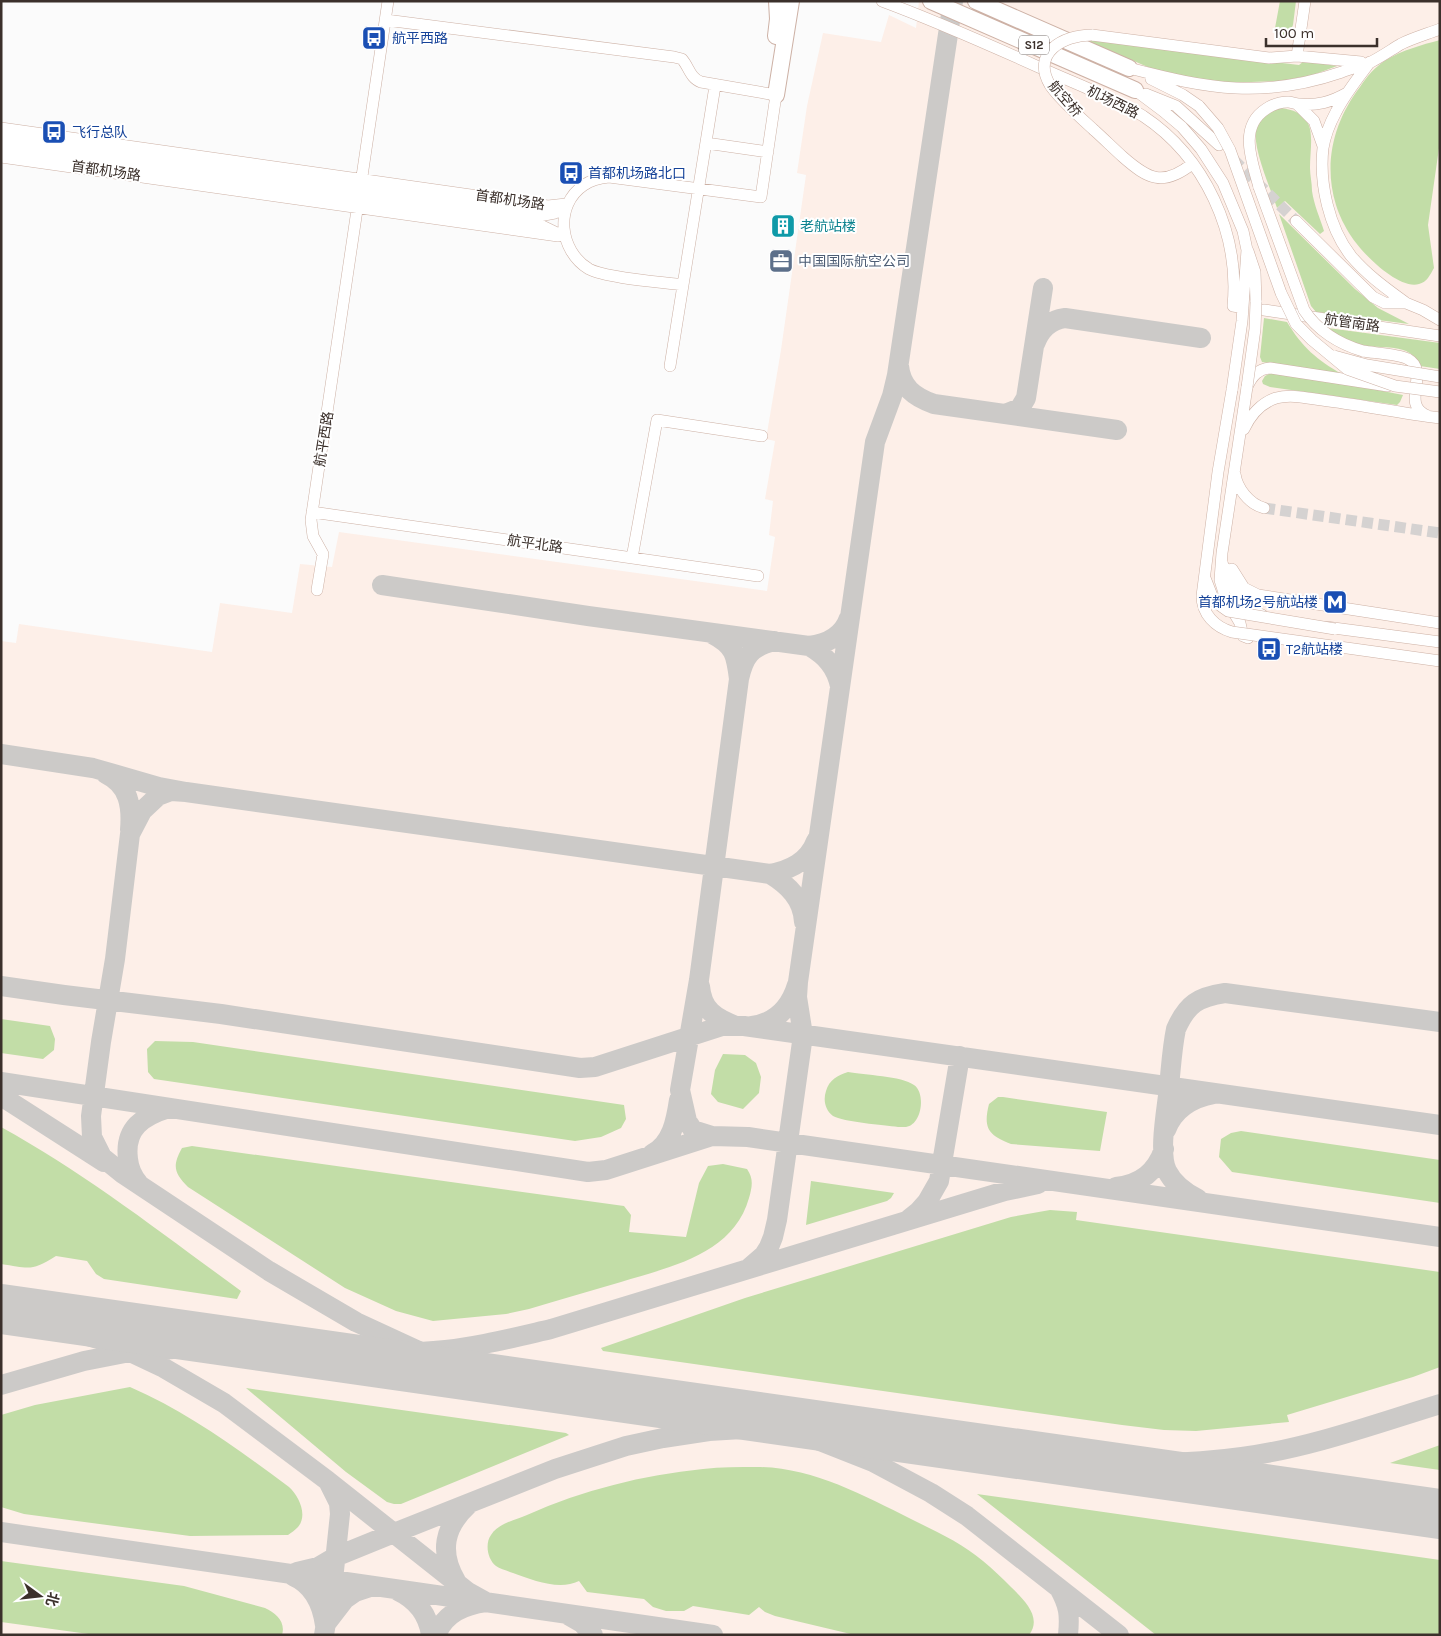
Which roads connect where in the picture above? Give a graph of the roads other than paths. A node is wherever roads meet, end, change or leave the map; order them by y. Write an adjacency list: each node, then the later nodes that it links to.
1 (388, 1): 8 (street, 航平西路)
2 (777, 1): 10 (highway)
3 (791, 1): 10 (highway)
4 (882, 1): 29 (street, 机场西路)
5 (931, 1): 15 (highway, S12)
6 (976, 1): 13 (highway, S12)
7 (1305, 1): 11 (street)
8 (386, 20): 14 (street); 35 (street, 航平西路)
9 (1440, 31): 12 (street)
10 (780, 45): 17 (highway)
11 (1297, 56): 12 (street, 航空桥); 29 (street, 航空桥, bridge)
12 (1370, 62): 13 (street); 16 (street)
13 (1129, 68): 51 (street, bridge)
14 (715, 86): 17 (street); 21 (street)
15 (1135, 90): 22 (street); 42 (street)
16 (1348, 92): 18 (street); 24 (street)
17 (771, 94): 26 (street)
18 (1298, 104): 24 (street); 57 (street, bridge)
19 (1, 128): 25 (street, 首都机场路)
20 (1, 138): 28 (street, 首都机场路)
21 (706, 143): 26 (street); 33 (street)
22 (1219, 145)
23 (1, 146): 28 (street, 首都机场路)
24 (1324, 146): 44 (street)
25 (161, 151): 28 (street); 30 (street, 首都机场路)
26 (768, 152): 33 (street)
27 (1, 157): 31 (street, 首都机场路)
28 (145, 163): 31 (street); 32 (street, 首都机场路)
29 (1192, 164): 45 (street, 机场西路)
30 (263, 166): 32 (street); 35 (street, 首都机场路)
31 (157, 178): 34 (street, 首都机场路)
32 (272, 180): 34 (street); 35 (street, 首都机场路)
33 (698, 188): 37 (street); 43 (street)
34 (259, 193): 35 (street, 首都机场路)
35 (360, 193): 36 (street, 首都机场路); 38 (street, 首都机场路); 40 (street, 首都机场路); 64 (street, 航平西路)
36 (476, 196): 37 (street, 首都机场路); 38 (street)
37 (568, 204): 38 (street, 首都机场路); 41 (street)
38 (457, 207): 40 (street); 41 (street, 首都机场路)
39 (1296, 220): 44 (street)
40 (470, 223): 41 (street, 首都机场路)
41 (565, 237): 43 (street)
42 (1246, 244): 46 (street); 67 (street, bridge)
43 (683, 285): 52 (street)
44 (1406, 304): 48 (street)
45 (1236, 306)
46 (1260, 306): 50 (street, 航管南路); 55 (street, bridge)
47 (1440, 309): 48 (street)
48 (1423, 310): 49 (street)
49 (1440, 320)
50 (1440, 336)
51 (1332, 355): 53 (street, bridge); 54 (street, bridge)
52 (670, 366)
53 (1440, 377)
54 (1395, 386): 55 (street, bridge); 56 (street, bridge)
55 (1247, 387): 61 (street)
56 (1440, 392)
57 (1415, 396): 58 (street); 59 (street)
58 (1393, 411): 59 (street); 61 (street)
59 (1435, 417)
60 (762, 436): 66 (street)
61 (1237, 450): 62 (street)
62 (1234, 470): 63 (street); 65 (street)
63 (1264, 508)
64 (312, 512): 66 (street, 航平北路); 69 (street, 航平西路)
65 (1222, 553): 70 (street); 71 (street); 72 (street)
66 (632, 558): 68 (street, 航平北路)
67 (1204, 574): 71 (street, bridge); 72 (street, bridge)
68 (758, 576)
69 (317, 590)
70 (1440, 623)
71 (1440, 643)
72 (1440, 662)

